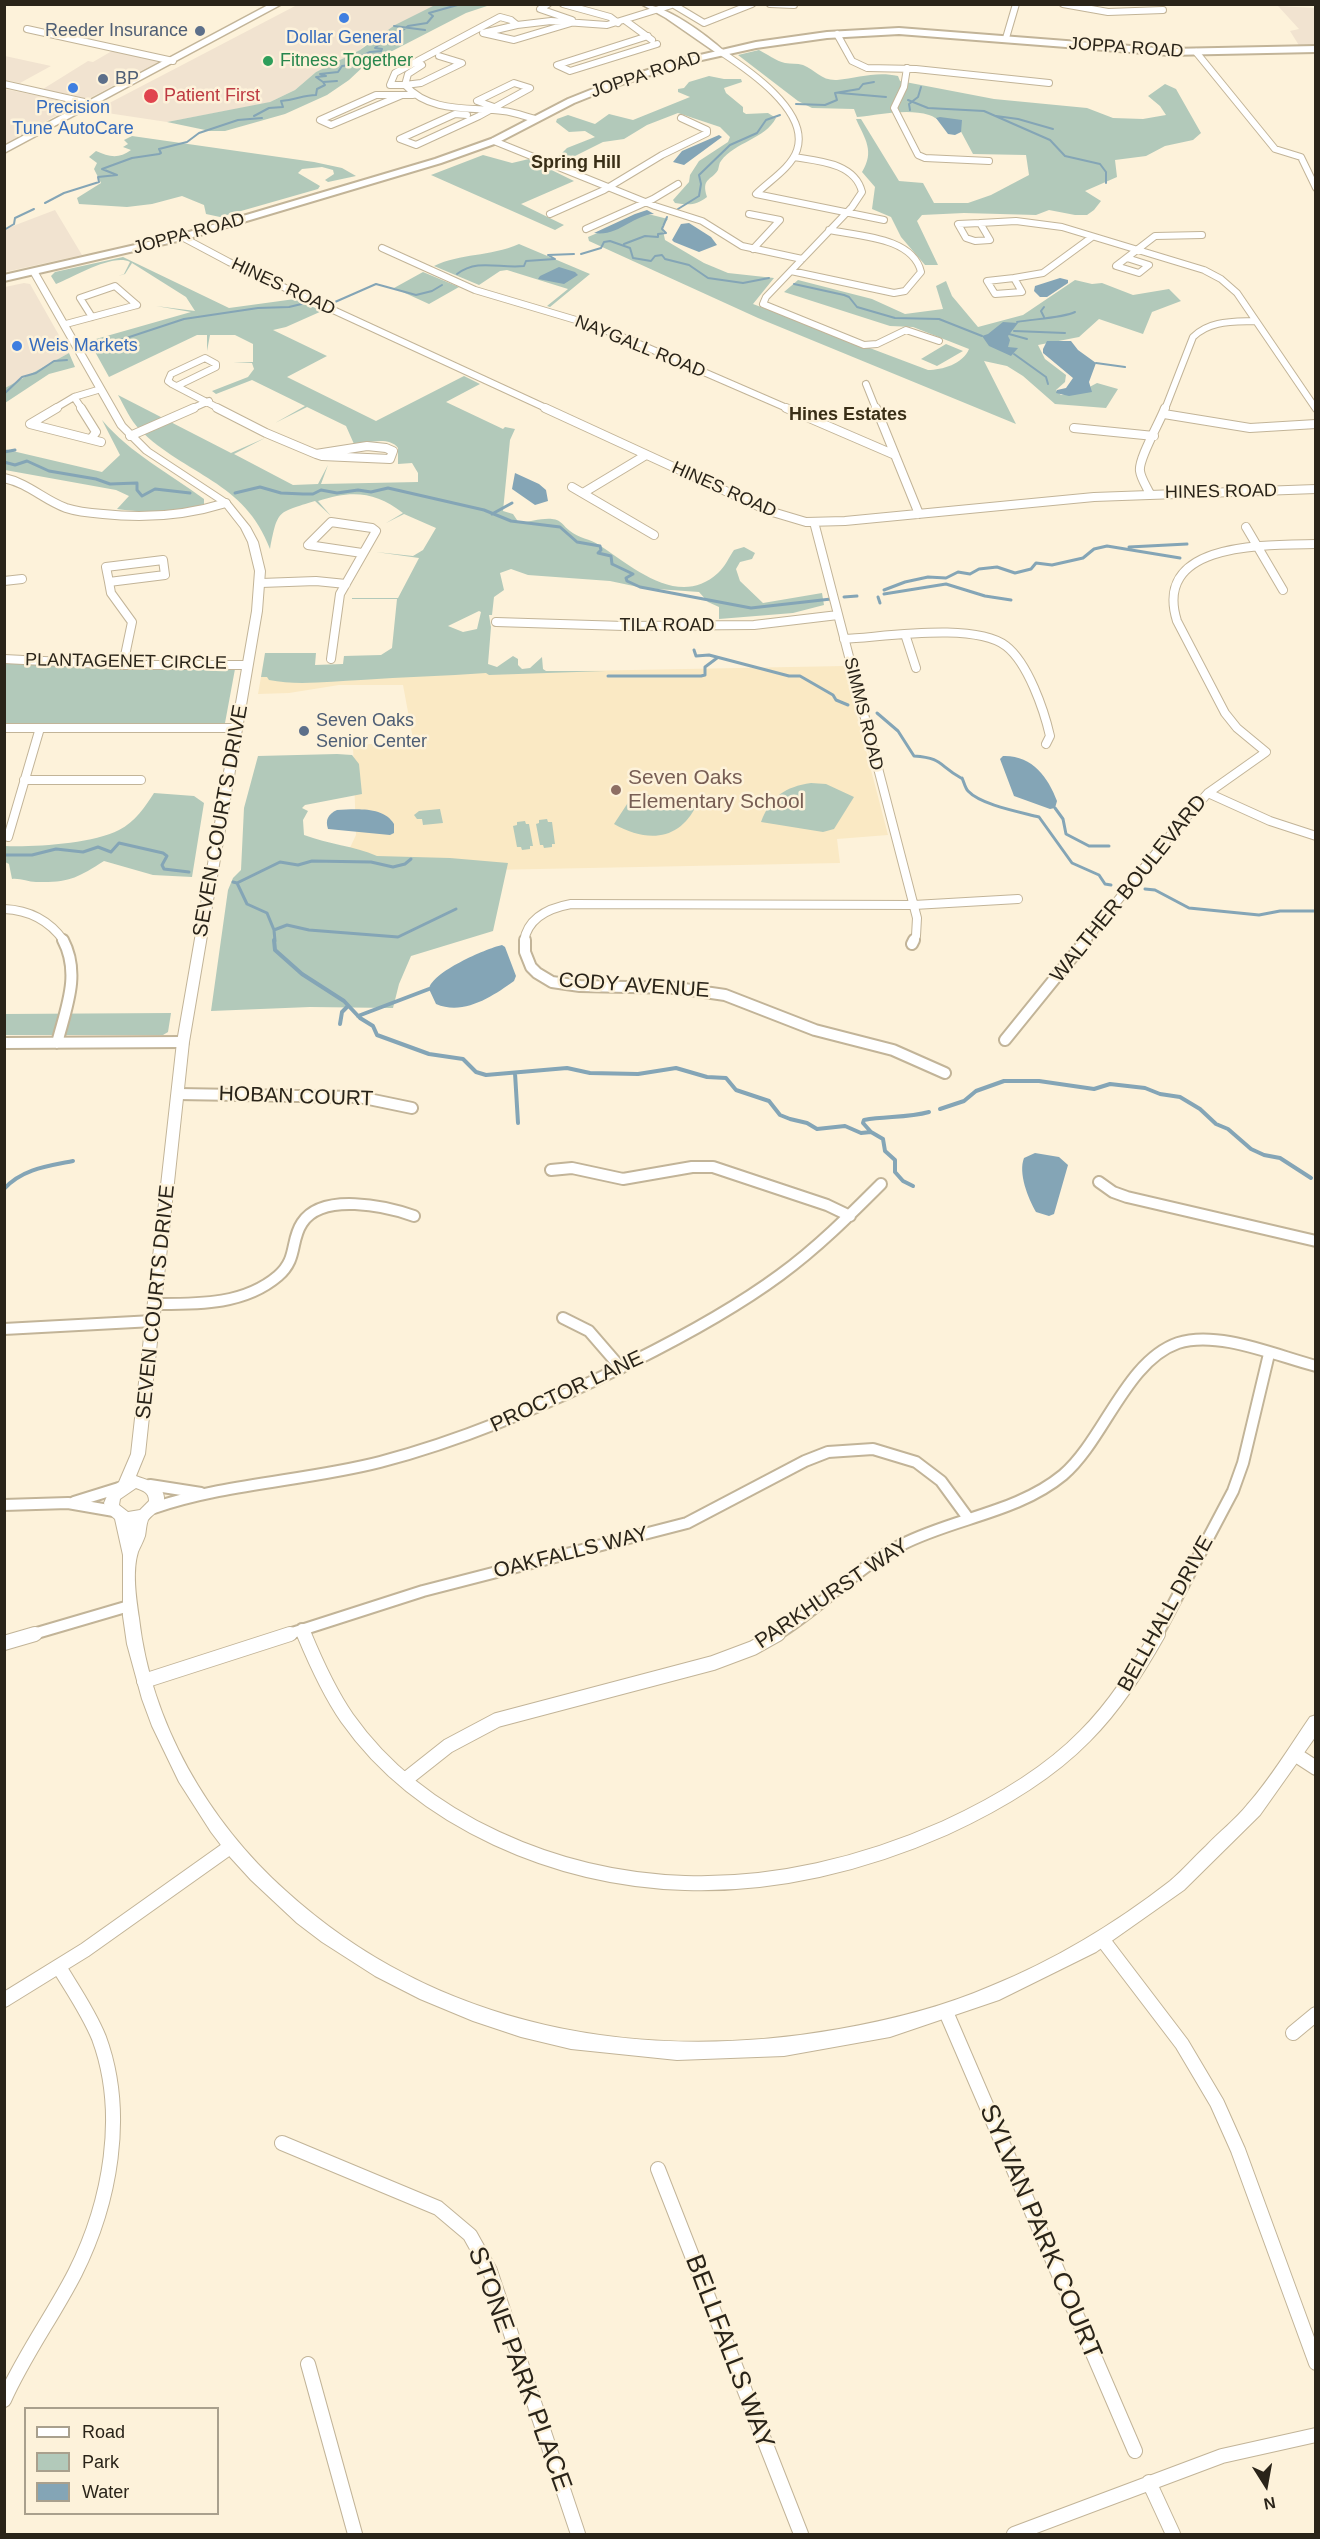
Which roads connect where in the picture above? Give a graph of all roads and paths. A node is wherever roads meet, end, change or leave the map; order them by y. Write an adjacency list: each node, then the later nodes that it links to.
1 (278, 4): 26 (highway)
2 (549, 4): 13 (street)
3 (563, 4): 15 (street)
4 (645, 4): 11 (main road)
5 (752, 4): 9 (street)
6 (771, 4): 10 (street)
7 (1016, 4): 20 (street)
8 (1063, 4): 12 (street)
9 (674, 5): 11 (street)
10 (794, 5)
11 (659, 10): 14 (street); 23 (main road)
12 (1163, 10)
13 (571, 21): 15 (street); 16 (street); 16 (street)
14 (626, 21): 15 (street); 19 (street)
15 (618, 23)
16 (517, 25): 30 (street)
17 (27, 29): 26 (street)
18 (837, 34): 20 (main road, JOPPA ROAD); 23 (main road, JOPPA ROAD); 27 (street)
19 (648, 36): 19 (street)
20 (1006, 38): 24 (main road, JOPPA ROAD)
21 (460, 45): 25 (street)
22 (1316, 49): 24 (main road, JOPPA ROAD)
23 (721, 52): 37 (main road, JOPPA ROAD); 40 (street)
24 (1196, 52): 44 (street)
25 (439, 56): 30 (street); 30 (street)
26 (173, 61): 33 (highway)
27 (907, 68): 28 (street); 41 (street)
28 (1049, 83)
29 (4, 84): 33 (street)
30 (405, 85): 32 (street)
31 (402, 95): 31 (street); 32 (street)
32 (413, 95): 34 (street)
33 (93, 104): 39 (highway)
34 (491, 108): 34 (street); 35 (street); 37 (street)
35 (479, 117): 35 (street)
36 (681, 118): 43 (street)
37 (535, 119): 38 (main road, JOPPA ROAD)
38 (494, 141): 43 (street); 54 (main road, JOPPA ROAD)
39 (4, 150)
40 (794, 157): 46 (street); 46 (street)
41 (989, 161)
42 (678, 184): 45 (street)
43 (609, 188): 45 (street); 47 (street)
44 (1316, 188)
45 (646, 202): 51 (street); 57 (street)
46 (846, 213): 49 (street); 52 (street)
47 (550, 214)
48 (749, 214): 57 (street)
49 (884, 220)
50 (980, 222): 50 (street); 55 (street)
51 (586, 229)
52 (829, 230): 60 (street); 61 (street)
53 (1202, 235): 58 (street)
54 (182, 237): 62 (main road, JOPPA ROAD); 84 (street, HINES ROAD)
55 (1092, 237): 58 (street); 64 (street)
56 (382, 248): 85 (street, NAYGALL ROAD)
57 (753, 249): 60 (street)
58 (1137, 250): 59 (street); 66 (street)
59 (1127, 258)
60 (802, 259): 61 (street)
61 (791, 271): 68 (street)
62 (34, 272): 63 (main road, JOPPA ROAD); 67 (street, SEVEN COURTS DRIVE)
63 (4, 278)
64 (1014, 278): 64 (street)
65 (92, 317): 65 (street); 67 (street)
66 (1256, 321): 73 (street); 76 (street)
67 (66, 324): 71 (street, SEVEN COURTS DRIVE)
68 (939, 341)
69 (866, 384): 85 (street)
70 (177, 386): 70 (street); 74 (street)
71 (101, 389): 72 (street); 79 (street, SEVEN COURTS DRIVE)
72 (74, 397): 81 (street); 81 (street)
73 (1313, 399): 75 (street)
74 (209, 401): 79 (street); 83 (street)
75 (1316, 409)
76 (1164, 414): 77 (street); 80 (street)
77 (1316, 424)
78 (1074, 428): 80 (street)
79 (130, 436): 91 (street, SEVEN COURTS DRIVE)
80 (1154, 436): 90 (street)
81 (91, 439): 82 (street)
82 (100, 442)
83 (314, 454): 83 (street)
84 (646, 455): 89 (street); 93 (street, HINES ROAD)
85 (895, 455): 92 (street)
86 (4, 478): 91 (street)
87 (572, 487): 89 (street)
88 (1316, 489): 90 (street, HINES ROAD)
89 (583, 493): 95 (street)
90 (1150, 494): 92 (street, HINES ROAD)
91 (226, 503): 102 (street, SEVEN COURTS DRIVE)
92 (919, 514): 93 (street, HINES ROAD)
93 (814, 522): 105 (street, SIMMS ROAD)
94 (1246, 527): 96 (street)
95 (654, 535)
96 (1257, 544): 97 (street); 104 (street); 120 (street, WALTHER BOULEVARD)
97 (1316, 544)
98 (363, 553): 98 (street); 103 (street)
99 (22, 579): 100 (street)
100 (4, 580)
101 (108, 582): 101 (street); 111 (street)
102 (261, 583): 103 (street); 112 (street, SEVEN COURTS DRIVE)
103 (346, 584): 110 (street)
104 (1284, 590)
105 (838, 615): 106 (street, TILA ROAD); 108 (street, SIMMS ROAD)
106 (496, 622)
107 (905, 634): 108 (street); 113 (street); 117 (street)
108 (844, 639): 124 (street, SIMMS ROAD)
109 (4, 659): 111 (street, PLANTAGENET CIRCLE)
110 (331, 659)
111 (123, 665): 112 (street, PLANTAGENET CIRCLE)
112 (248, 665): 116 (street, SEVEN COURTS DRIVE)
113 (916, 668)
114 (4, 728): 115 (street)
115 (40, 728): 116 (street); 118 (street)
116 (238, 728): 128 (street, SEVEN COURTS DRIVE)
117 (1046, 744)
118 (24, 780): 119 (street); 122 (street)
119 (141, 780)
120 (1208, 793): 121 (street); 127 (street, WALTHER BOULEVARD)
121 (1316, 836)
122 (8, 837)
123 (1018, 899): 124 (street)
124 (914, 905): 126 (street, SIMMS ROAD); 131 (street, CODY AVENUE)
125 (4, 909): 130 (street)
126 (912, 944)
127 (1005, 1040)
128 (183, 1042): 130 (street); 132 (street, SEVEN COURTS DRIVE)
129 (4, 1043): 130 (street)
130 (57, 1043)
131 (945, 1073)
132 (178, 1094): 133 (street, HOBAN COURT); 140 (street, SEVEN COURTS DRIVE)
133 (412, 1108)
134 (551, 1170): 138 (street)
135 (1100, 1182): 139 (street)
136 (880, 1184): 138 (street, PROCTOR LANE)
137 (414, 1216): 140 (street)
138 (850, 1216): 146 (street, PROCTOR LANE)
139 (1316, 1241)
140 (156, 1304): 142 (street, SEVEN COURTS DRIVE)
141 (563, 1318): 146 (street)
142 (153, 1321): 143 (street); 147 (street, SEVEN COURTS DRIVE)
143 (4, 1329)
144 (1269, 1354): 145 (street, PARKHURST WAY); 155 (street, PARKHURST WAY); 164 (street, BELLHALL DRIVE)
145 (1316, 1366)
146 (621, 1368): 150 (street, PROCTOR LANE)
147 (138, 1454): 148 (street, SEVEN COURTS DRIVE); 149 (street, SEVEN COURTS DRIVE)
148 (147, 1484): 149 (street); 150 (street, PROCTOR LANE); 153 (street)
149 (123, 1486): 151 (street); 154 (street)
150 (204, 1494): 153 (street, PROCTOR LANE)
151 (68, 1503): 152 (street); 154 (street)
152 (4, 1505)
153 (148, 1512): 154 (street); 156 (street)
154 (118, 1514): 156 (street)
155 (968, 1518): 158 (street, OAKFALLS WAY); 164 (street, PARKHURST WAY)
156 (130, 1555): 157 (street)
157 (129, 1606): 159 (street); 160 (street)
158 (302, 1629): 160 (street, OAKFALLS WAY); 164 (street, BELLHALL DRIVE)
159 (4, 1643)
160 (144, 1681): 165 (street)
161 (1316, 1722): 162 (street)
162 (1296, 1755): 163 (street); 166 (street)
163 (1316, 1767)
164 (405, 1780)
165 (230, 1847): 167 (street); 169 (street)
166 (1102, 1939): 169 (street); 174 (street)
167 (59, 1967): 168 (street); 176 (street)
168 (4, 2000)
169 (946, 2012): 178 (street, SYLVAN PARK COURT)
170 (1316, 2014): 171 (street)
171 (1293, 2033)
172 (282, 2143): 181 (street, STONE PARK PLACE)
173 (658, 2169): 182 (street, BELLFALLS WAY)
174 (1316, 2363)
175 (308, 2364): 180 (street)
176 (4, 2400)
177 (1316, 2435): 179 (street)
178 (1135, 2451)
179 (1149, 2482): 183 (street); 184 (street)
180 (355, 2535)
181 (578, 2535)
182 (801, 2535)
183 (1014, 2535)
184 (1173, 2535)

